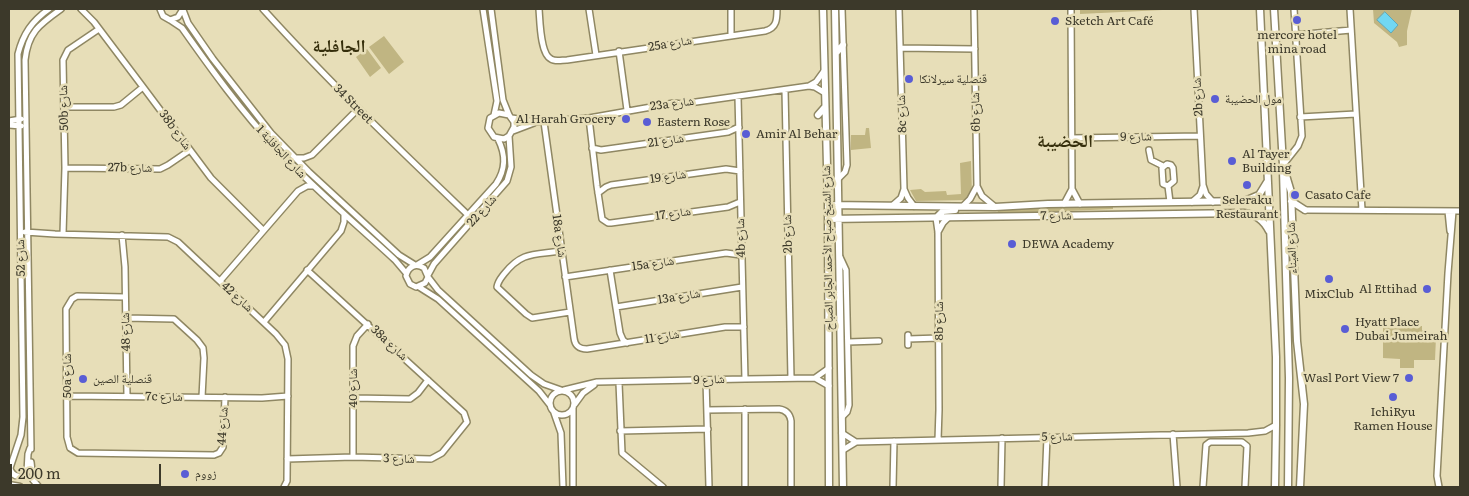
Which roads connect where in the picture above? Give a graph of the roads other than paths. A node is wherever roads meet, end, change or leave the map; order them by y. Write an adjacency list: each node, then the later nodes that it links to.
1 (49, 9): 57 (street, شارع 52)
2 (61, 9): 53 (street, شارع 52)
3 (82, 9): 26 (street, 38b شارع)
4 (86, 9): 26 (street, 38b شارع)
5 (160, 9): 25 (street, شارع الجافلية 1)
6 (183, 9): 25 (street); 70 (street, شارع الجافلية 1)
7 (264, 9): 45 (street, 34 Street)
8 (483, 9): 48 (street)
9 (491, 9): 50 (street)
10 (538, 9): 36 (street, 25a شارع)
11 (589, 9): 36 (street)
12 (731, 9): 30 (street)
13 (777, 9): 30 (street, 25a شارع)
14 (823, 9): 37 (main road, شارع الشيخ صباح الأحمد الجابر الصباح)
15 (835, 9): 35 (main road, شارع الشيخ صباح الأحمد الجابر الصباح)
16 (842, 9): 31 (street)
17 (899, 9): 33 (street, 8c شارع)
18 (974, 9): 32 (street, 6b شارع)
19 (1071, 9): 64 (street)
20 (1194, 9): 63 (street, 2b شارع)
21 (1260, 9): 78 (main road, شارع الميناء)
22 (1274, 9): 71 (main road, شارع الميناء)
23 (1294, 9): 29 (street)
24 (1350, 9): 28 (street)
25 (170, 20): 76 (street, شارع الجافلية 1)
26 (94, 22): 27 (street, 38b شارع)
27 (99, 29): 39 (street, 38b شارع); 43 (street, 50b شارع)
28 (1351, 30): 29 (street); 47 (street)
29 (1296, 34): 51 (street)
30 (731, 35): 34 (street, 25a شارع)
31 (843, 45): 35 (main road); 77 (street)
32 (975, 48): 33 (street); 81 (street, 6b شارع)
33 (900, 49): 83 (street, 8c شارع)
34 (619, 52): 36 (street, 25a شارع); 46 (street)
35 (836, 53): 77 (main road, شارع الشيخ صباح الأحمد الجابر الصباح)
36 (596, 55)
37 (824, 70): 38 (street); 41 (main road, شارع الشيخ صباح الأحمد الجابر الصباح)
38 (809, 86): 40 (street, 23a شارع); 41 (street)
39 (143, 87): 43 (street); 67 (street, 38b شارع)
40 (785, 90): 42 (street, 23a شارع); 149 (street, 2b شارع)
41 (825, 93): 44 (main road, شارع الشيخ صباح الأحمد الجابر الصباح)
42 (738, 97): 46 (street, 23a شارع); 60 (street, 4b شارع)
43 (64, 107): 73 (street, 50b شارع)
44 (825, 107): 49 (main road); 95 (main road, شارع الشيخ صباح الأحمد الجابر الصباح)
45 (356, 108): 69 (street); 106 (street, 34 Street)
46 (627, 110): 52 (street, 23a شارع)
47 (1356, 114): 51 (street); 102 (street)
48 (494, 115): 50 (street); 65 (street)
49 (818, 115)
50 (510, 116): 55 (street, 23a شارع); 61 (street)
51 (1300, 117): 71 (street)
52 (589, 118): 56 (street, 23a شارع); 66 (street)
53 (26, 119): 57 (street); 59 (street, شارع 52)
54 (9, 121): 57 (street)
55 (534, 122): 56 (street, 23a شارع); 61 (street, 23a شارع)
56 (544, 122): 122 (street, 18a شارع)
57 (19, 123): 58 (street); 59 (street); 117 (street, شارع 52)
58 (9, 125)
59 (26, 126): 118 (street, شارع 52)
60 (739, 127): 66 (street, شارع 21); 74 (street, 4b شارع)
61 (513, 131): 62 (street)
62 (509, 136): 65 (street); 129 (street, شارع 22)
63 (1200, 136): 64 (street, شارع 9); 79 (street, 2b شارع)
64 (1072, 138): 84 (street)
65 (498, 139): 106 (street, شارع 22)
66 (592, 148): 86 (street)
67 (190, 150): 73 (street, 27b شارع); 114 (street, 38b شارع)
68 (1149, 150): 72 (street)
69 (312, 155): 70 (street); 75 (street)
70 (296, 158): 75 (street, شارع الجافلية 1)
71 (1283, 165): 87 (main road, شارع الميناء); 136 (main road)
72 (1163, 166): 82 (street); 82 (street)
73 (65, 168): 119 (street, 50b شارع)
74 (740, 171): 86 (street, شارع 19); 88 (street, 4b شارع)
75 (309, 172): 125 (street, شارع الجافلية 1)
76 (300, 174): 80 (street, شارع الجافلية 1); 85 (street)
77 (838, 178): 96 (main road, شارع الشيخ صباح الأحمد الجابر الصباح)
78 (1268, 178): 92 (main road, شارع 7); 121 (main road, شارع الميناء)
79 (1203, 185): 91 (street); 92 (street, 2b شارع)
80 (313, 186): 85 (street); 105 (street, شارع الجافلية 1)
81 (976, 186): 99 (street); 100 (street)
82 (1168, 186): 90 (street)
83 (904, 189): 97 (street); 98 (street, 8c شارع)
84 (1072, 189): 93 (street); 94 (street)
85 (298, 190): 114 (street)
86 (598, 192): 88 (street, شارع 17)
87 (1292, 201): 101 (main road); 110 (main road, شارع الميناء)
88 (740, 202): 123 (street, 4b شارع)
89 (1159, 202): 90 (main road, شارع 7); 94 (main road, شارع 7); 107 (main road)
90 (1170, 202): 91 (main road, شارع 7)
91 (1192, 202): 92 (main road, شارع 7)
92 (1214, 202)
93 (1064, 204): 94 (main road, شارع 7); 100 (main road, شارع 7)
94 (1080, 204)
95 (828, 205): 96 (main road, شارع 7); 111 (main road, شارع الشيخ صباح الأحمد الجابر الصباح)
96 (839, 205): 97 (main road, شارع 7); 112 (main road, شارع الشيخ صباح الأحمد الجابر الصباح)
97 (893, 205): 98 (main road, شارع 7)
98 (914, 206): 99 (main road, شارع 7)
99 (962, 206): 100 (main road, شارع 7); 108 (main road)
100 (994, 207)
101 (1305, 210): 102 (street, شارع الميناء); 110 (main road)
102 (1360, 210): 103 (street, شارع الميناء)
103 (1451, 211): 104 (street, شارع الميناء); 189 (street)
104 (1460, 212)
105 (344, 214): 113 (street, شارع الجافلية 1); 115 (street)
106 (470, 214): 125 (street, شارع 22)
107 (1131, 214): 109 (main road, شارع 7); 121 (main road, شارع 7)
108 (936, 218): 109 (main road, شارع 7); 112 (main road, شارع 7); 116 (street, 8b شارع)
109 (948, 218): 116 (street)
110 (1291, 218): 158 (main road, شارع الميناء)
111 (828, 219): 112 (main road, شارع 7); 148 (main road, شارع الشيخ صباح الأحمد الجابر الصباح)
112 (839, 219): 124 (main road, شارع الشيخ صباح الأحمد الجابر الصباح)
113 (358, 226): 115 (street); 128 (street, شارع الجافلية 1)
114 (263, 230): 131 (street)
115 (341, 231): 126 (street)
116 (938, 232): 142 (street, 8b شارع)
117 (21, 234): 118 (street, شارع 42); 184 (street, شارع 52)
118 (28, 234): 119 (street, شارع 42); 184 (street, شارع 52)
119 (65, 234): 120 (street, شارع 42)
120 (124, 235): 131 (street, شارع 42); 134 (street, شارع 48)
121 (1271, 237): 172 (main road, شارع الميناء)
122 (561, 251): 130 (street, 18a شارع); 137 (street)
123 (741, 254): 127 (street, 15a شارع); 133 (street, 4b شارع)
124 (840, 257): 144 (street); 170 (main road, شارع الشيخ صباح الأحمد الجابر الصباح)
125 (416, 265): 128 (street); 129 (street)
126 (307, 270): 139 (street); 140 (street, 38a شارع)
127 (610, 270): 130 (street, 15a شارع); 135 (street)
128 (406, 273): 132 (street)
129 (428, 276): 132 (street); 157 (street)
130 (565, 277): 137 (street, 18a شارع)
131 (218, 280): 139 (street, شارع 42)
132 (419, 287): 165 (street)
133 (742, 287): 135 (street, 13a شارع); 141 (street, 4b شارع)
134 (125, 298): 138 (street, شارع 48); 159 (street, 50a شارع)
135 (616, 307): 145 (street)
136 (1286, 308): 158 (main road); 211 (main road)
137 (570, 312): 147 (street, 18a شارع)
138 (126, 318): 160 (street, شارع 48); 161 (street)
139 (262, 320): 163 (street, شارع 42)
140 (368, 324): 152 (street, 38a شارع); 164 (street, شارع 40)
141 (744, 327): 145 (street, شارع 11); 151 (street, 4b شارع)
142 (939, 338): 146 (street); 181 (street, 8b شارع)
143 (879, 341): 144 (street)
144 (848, 342): 170 (street)
145 (627, 343): 147 (street, شارع 11)
146 (908, 345)
147 (580, 348)
148 (829, 368): 150 (street); 156 (main road, شارع الشيخ صباح الأحمد الجابر الصباح)
149 (791, 378): 150 (street, شارع 9); 151 (street, شارع 9)
150 (816, 378): 156 (street)
151 (745, 379): 153 (street, شارع 9)
152 (428, 380): 164 (street); 171 (street, 38a شارع)
153 (706, 380): 155 (street, شارع 9); 168 (street)
154 (603, 383): 155 (street, شارع 9); 157 (street, شارع 9); 166 (street, شارع 9)
155 (619, 383): 174 (street)
156 (829, 386): 202 (main road, شارع الشيخ صباح الأحمد الجابر الصباح)
157 (563, 390): 165 (street); 166 (street)
158 (1304, 395): 212 (main road, شارع الميناء)
159 (67, 396): 160 (street, 7c شارع); 185 (street, 50a شارع)
160 (127, 396): 161 (street, 7c شارع)
161 (202, 397): 162 (street, 7c شارع)
162 (224, 398): 163 (street, 7c شارع); 185 (street, شارع 44)
163 (288, 398): 187 (street, شارع 42)
164 (353, 398): 188 (street, شارع 40)
165 (550, 405): 169 (street)
166 (574, 407): 169 (street); 197 (street)
167 (745, 409): 168 (street); 200 (street); 201 (street)
168 (707, 410): 173 (street)
169 (554, 412): 196 (street)
170 (842, 416): 176 (main road, شارع الشيخ صباح الأحمد الجابر الصباح)
171 (467, 419): 188 (street, شارع 3)
172 (1276, 425): 175 (street, شارع 5); 180 (main road, شارع الميناء)
173 (708, 429): 174 (street); 199 (street)
174 (620, 431): 198 (street)
175 (1259, 432): 177 (street, شارع 5); 180 (street, شارع 5)
176 (842, 433): 183 (street); 186 (main road, شارع الشيخ صباح الأحمد الجابر الصباح)
177 (1175, 434): 178 (street, شارع 5); 207 (street)
178 (1044, 437): 179 (street, شارع 5); 206 (street)
179 (1000, 439): 181 (street, شارع 5); 205 (street)
180 (1276, 439): 210 (main road, شارع الميناء)
181 (940, 440): 182 (street, شارع 5)
182 (892, 441): 183 (street, شارع 5); 204 (street)
183 (856, 442): 186 (street, شارع 5)
184 (30, 448): 193 (street, شارع 52)
185 (70, 448)
186 (843, 450): 203 (main road, شارع الشيخ صباح الأحمد الجابر الصباح)
187 (287, 458): 188 (street, شارع 3); 190 (street, شارع 42)
188 (353, 458)
189 (1437, 476): 213 (street); 214 (street)
190 (287, 481): 194 (street, شارع 42); 195 (street, شارع 42)
191 (9, 486): 192 (main road)
192 (20, 487)
193 (39, 487)
194 (284, 487)
195 (290, 487)
196 (563, 487)
197 (574, 487)
198 (663, 487)
199 (709, 487)
200 (746, 487)
201 (791, 487)
202 (829, 487)
203 (844, 487)
204 (893, 487)
205 (1001, 487)
206 (1045, 487)
207 (1177, 487)
208 (1203, 487): 209 (street)
209 (1245, 487)
210 (1275, 487)
211 (1288, 487)
212 (1300, 487)
213 (1433, 487)
214 (1439, 487)

